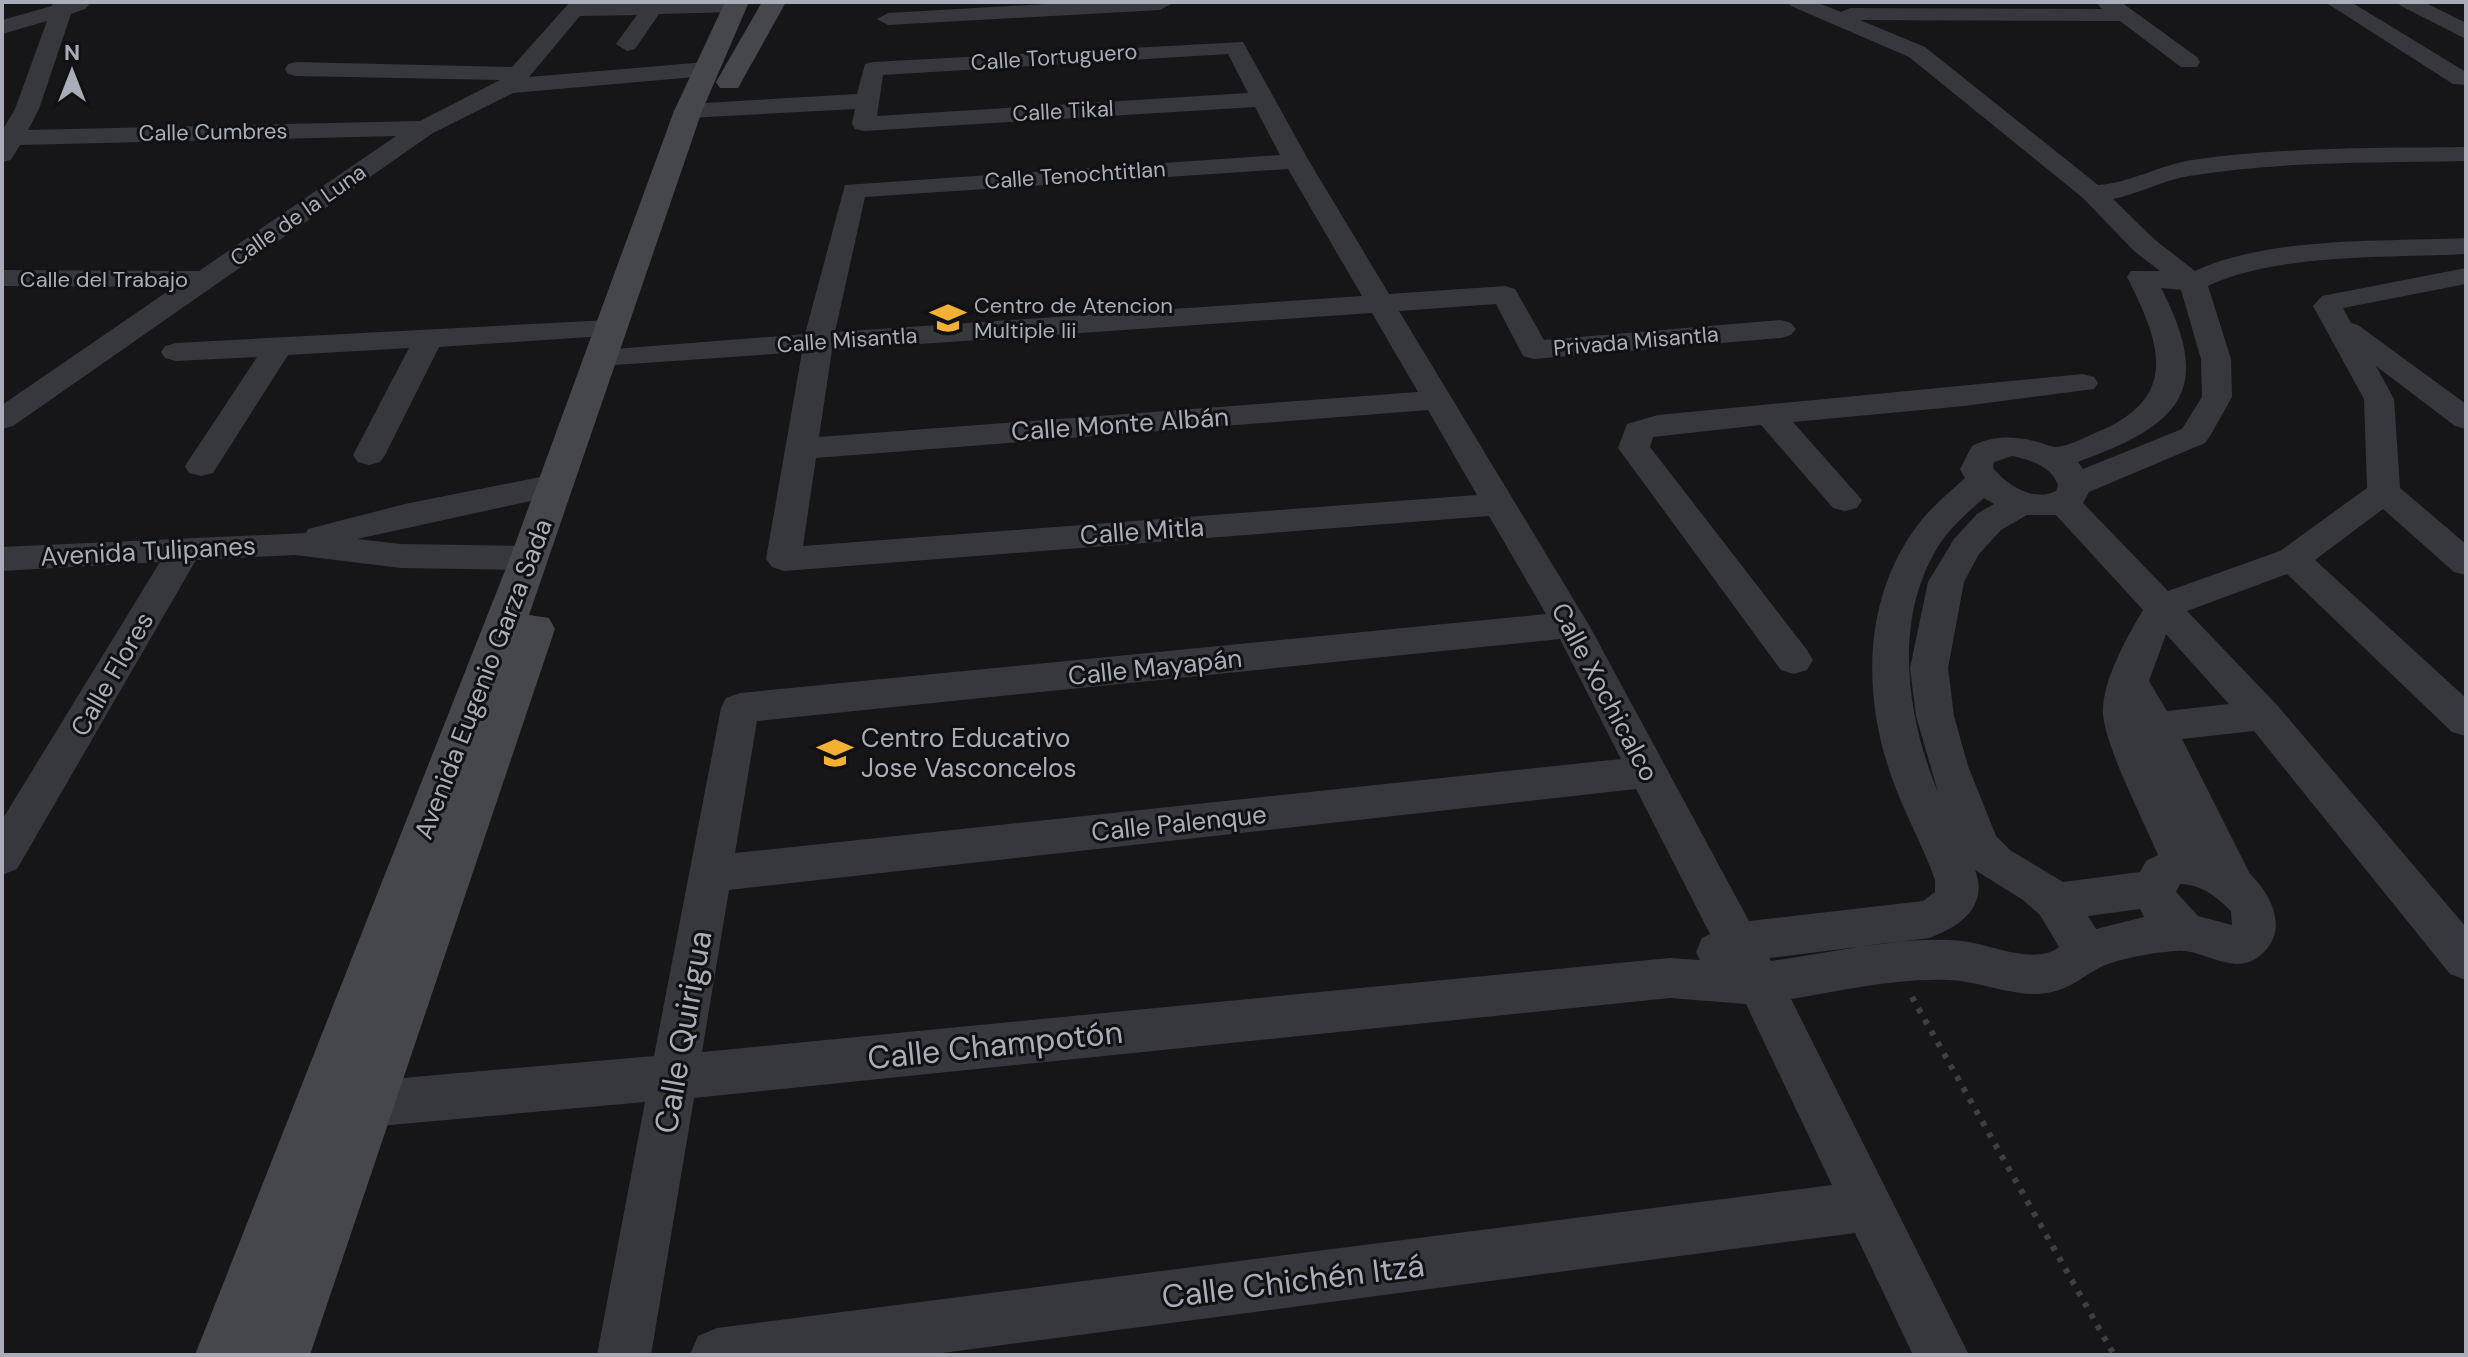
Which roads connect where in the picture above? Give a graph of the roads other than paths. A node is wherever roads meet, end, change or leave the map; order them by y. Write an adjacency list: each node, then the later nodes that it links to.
1 (28, 2): 15 (street)
2 (89, 2): 9 (street)
3 (1798, 2): 13 (street)
4 (2107, 2): 14 (street)
5 (2336, 2): 23 (street)
6 (2408, 2): 17 (street)
7 (749, 3): 11 (street); 26 (main road, Avenida Eugenio Garza Sada)
8 (1159, 3): 12 (street); 20 (street)
9 (62, 6): 16 (street); 29 (street)
10 (578, 6): 11 (street); 24 (street, Calle de la Luna)
11 (653, 8): 18 (street)
12 (893, 11)
13 (1823, 14): 14 (street); 32 (street)
14 (2127, 15): 21 (street)
15 (2, 18)
16 (2, 27)
17 (2466, 32)
18 (627, 44)
19 (1235, 47): 20 (street, Calle Tortuguero); 27 (street, Calle Xochicalco)
20 (1194, 49): 25 (street, Calle Tortuguero)
21 (2189, 62)
22 (296, 69): 24 (street)
23 (2461, 79)
24 (514, 80): 26 (street); 28 (street, Calle de la Luna)
25 (868, 96): 26 (street); 27 (street, Calle Tikal)
26 (706, 97): 47 (main road, Avenida Eugenio Garza Sada)
27 (1263, 99): 31 (street, Calle Xochicalco)
28 (424, 128): 29 (street, Calle Cumbres); 38 (street, Calle de la Luna)
29 (5, 143)
30 (2466, 154): 32 (street)
31 (1296, 161): 41 (street, Calle Xochicalco); 46 (street, Calle Tenochtitlan)
32 (2092, 193): 33 (street)
33 (2144, 245): 36 (street); 40 (street)
34 (2466, 246): 40 (street)
35 (2466, 276): 39 (street)
36 (2141, 277): 40 (street); 62 (street)
37 (2, 278): 38 (street, Calle del Trabajo)
38 (205, 279): 51 (street, Calle de la Luna)
39 (2432, 281): 42 (street); 43 (street)
40 (2193, 283): 66 (street)
41 (1380, 303): 44 (street, Privada Misantla); 46 (street, Calle Misantla); 54 (street, Calle Xochicalco)
42 (2466, 304)
43 (2339, 325): 53 (street); 56 (street)
44 (1781, 329)
45 (428, 340): 47 (street, Calle Misantla); 48 (street, Calle Misantla); 60 (street)
46 (818, 342): 47 (street, Calle Misantla); 59 (street)
47 (614, 347): 64 (main road, Avenida Eugenio Garza Sada); 99 (main road, Avenida Eugenio Garza Sada)
48 (278, 348): 49 (street, Calle Misantla); 63 (street)
49 (176, 352)
50 (2083, 383): 52 (street)
51 (44, 392): 55 (street); 58 (street, Calle de la Luna)
52 (1951, 398): 57 (street); 61 (street)
53 (2379, 399): 56 (street); 65 (street)
54 (1439, 400): 59 (street, Calle Monte Albán); 69 (street, Calle Xochicalco)
55 (2, 403)
56 (2455, 410)
57 (1769, 415): 67 (street); 78 (street)
58 (2, 419)
59 (801, 449): 69 (street, Calle Mitla)
60 (369, 455)
61 (1993, 459): 62 (street); 68 (street); 90 (street)
62 (2054, 459): 66 (street)
63 (201, 466)
64 (555, 485): 70 (street, Avenida Tulipanes); 72 (main road, Avenida Eugenio Garza Sada)
65 (2384, 492): 74 (street); 75 (street)
66 (2069, 494): 68 (street); 76 (street)
67 (1845, 500)
68 (2022, 503): 89 (street)
69 (1501, 504): 77 (street, Calle Xochicalco)
70 (295, 543): 71 (street, Avenida Tulipanes); 72 (street, Avenida Tulipanes)
71 (185, 549): 73 (street, Avenida Tulipanes); 84 (street, Calle Flores)
72 (530, 558): 100 (main road, Avenida Eugenio Garza Sada)
73 (2, 559)
74 (2292, 559): 76 (street); 81 (street)
75 (2466, 563)
76 (2163, 606): 80 (street); 82 (street)
77 (1571, 625): 79 (street, Calle Mayapán); 83 (street, Calle Xochicalco)
78 (1794, 660)
79 (740, 708): 86 (street, Calle Quirigua)
80 (2263, 715): 82 (street); 94 (street)
81 (2466, 721)
82 (2141, 729): 87 (street); 88 (street)
83 (1647, 772): 86 (street, Calle Palenque); 92 (street, Calle Xochicalco)
84 (20, 800): 85 (street, Calle Flores)
85 (2, 857)
86 (711, 874): 98 (street, Calle Quirigua)
87 (2168, 877): 88 (street); 89 (street); 91 (street)
88 (2234, 885): 91 (street)
89 (2047, 894): 90 (street); 93 (street)
90 (1956, 901): 92 (street); 95 (street)
91 (2184, 931): 93 (street)
92 (1737, 942): 96 (street); 97 (street, Calle Xochicalco)
93 (2086, 951): 95 (street)
94 (2466, 960)
95 (1989, 967): 97 (street)
96 (1670, 978): 97 (street); 98 (street, Calle Champotón)
97 (1759, 983): 101 (street, Calle Xochicalco)
98 (675, 1077): 99 (street, Calle Champotón); 104 (street, Calle Quirigua)
99 (365, 1104): 100 (street, Calle Champotón); 103 (main road, Avenida Eugenio Garza Sada)
100 (319, 1108): 102 (main road, Avenida Eugenio Garza Sada)
101 (1868, 1206): 105 (street, Calle Chichén Itzá); 106 (street, Calle Xochicalco)
102 (227, 1355)
103 (278, 1355)
104 (624, 1355)
105 (717, 1355)
106 (1942, 1355)

